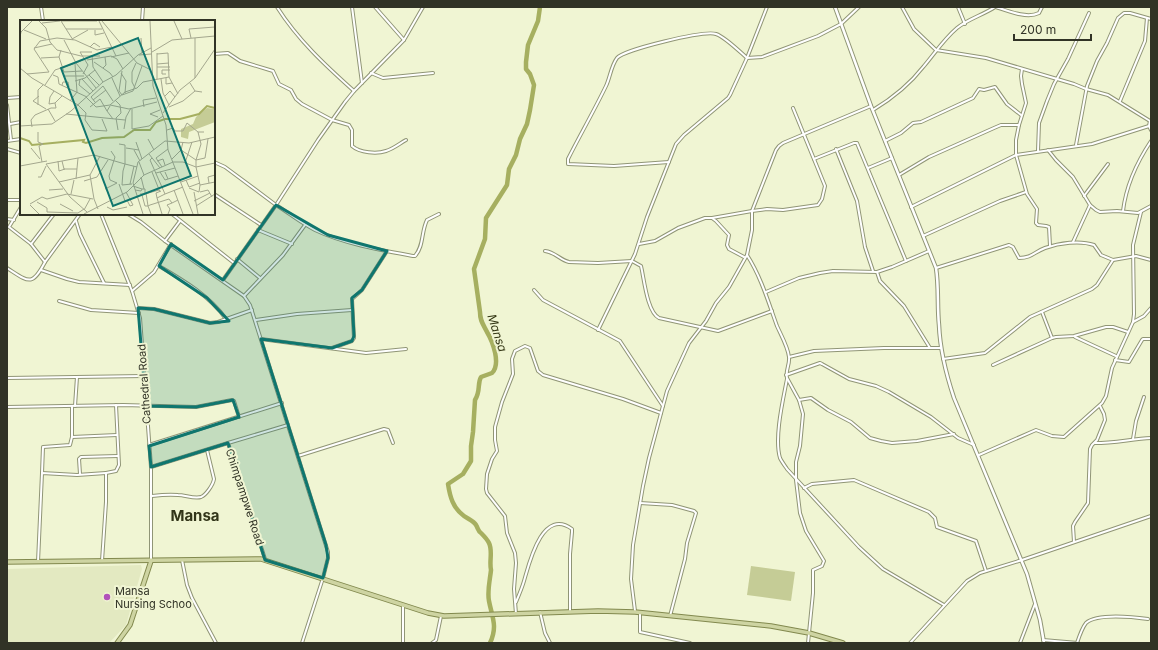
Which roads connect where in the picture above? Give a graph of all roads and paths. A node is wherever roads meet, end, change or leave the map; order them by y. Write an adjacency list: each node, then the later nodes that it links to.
1 (41, 7): 17 (street)
2 (143, 7): 18 (street)
3 (277, 7): 31 (street)
4 (352, 7): 29 (street)
5 (374, 7): 21 (street)
6 (423, 7): 21 (street)
7 (767, 7): 24 (street)
8 (835, 7): 19 (street)
9 (860, 7): 19 (street)
10 (902, 7): 22 (street)
11 (958, 7): 20 (street)
12 (995, 7): 13 (street); 20 (street)
13 (1042, 7)
14 (1089, 13): 28 (street)
15 (1147, 18): 16 (street); 30 (street); 34 (street)
16 (1151, 19)
17 (43, 20)
18 (142, 20)
19 (841, 24): 24 (street); 36 (street)
20 (964, 24): 22 (street)
21 (404, 40): 26 (street)
22 (936, 50): 25 (street); 38 (street)
23 (215, 54): 41 (street)
24 (747, 58): 65 (street); 65 (street)
25 (1022, 69): 28 (street); 39 (street)
26 (371, 73): 27 (street); 29 (street)
27 (433, 73)
28 (1057, 78): 30 (street); 59 (street)
29 (362, 83): 31 (street)
30 (1086, 89): 34 (street); 55 (street)
31 (354, 91): 41 (street)
32 (20, 97): 33 (street)
33 (7, 98)
34 (1120, 101): 42 (street)
35 (7, 105): 40 (street)
36 (871, 106): 38 (street); 48 (street)
37 (793, 108): 48 (street)
38 (873, 110): 53 (street)
39 (1021, 115): 45 (street); 53 (street)
40 (7, 117): 44 (street)
41 (332, 120): 51 (street); 74 (street)
42 (1151, 120): 46 (street)
43 (20, 122): 44 (street)
44 (10, 124): 50 (street)
45 (1018, 125): 61 (street); 68 (street)
46 (1150, 126): 47 (street); 55 (street)
47 (1151, 130)
48 (805, 134): 63 (street); 79 (street)
49 (20, 139): 50 (street)
50 (11, 140): 52 (street)
51 (406, 140)
52 (7, 141)
53 (885, 141): 62 (street)
54 (1151, 141): 80 (street)
55 (1076, 146): 58 (street)
56 (7, 149): 60 (street)
57 (836, 149): 63 (street); 67 (street); 122 (street)
58 (1048, 150): 59 (street); 71 (street)
59 (1038, 151): 61 (street)
60 (20, 153)
61 (1016, 155): 69 (street); 77 (street)
62 (892, 158): 67 (street); 68 (street)
63 (814, 159): 79 (street)
64 (215, 162): 74 (street)
65 (668, 162): 104 (street)
66 (1108, 164): 71 (street)
67 (868, 168): 115 (street)
68 (899, 175): 77 (street)
69 (1026, 192): 98 (street); 105 (street)
70 (215, 195): 94 (street)
71 (1084, 196): 75 (street)
72 (7, 200): 73 (street)
73 (20, 200)
74 (276, 205): 93 (street); 94 (street)
75 (1090, 205): 80 (street); 100 (street)
76 (1151, 206): 81 (street)
77 (911, 208): 98 (street)
78 (20, 209): 90 (street)
79 (752, 211): 88 (street); 109 (street)
80 (1122, 212): 81 (street)
81 (1141, 212): 110 (street)
82 (439, 214): 106 (street)
83 (53, 215): 101 (street)
84 (79, 215): 91 (street)
85 (101, 215): 127 (street, Cathedral Road)
86 (130, 215): 99 (street)
87 (173, 215): 92 (street)
88 (712, 218): 104 (street); 109 (street)
89 (7, 219): 90 (street)
90 (14, 220): 95 (street)
91 (76, 220): 116 (street); 126 (street)
92 (181, 221): 99 (street); 117 (street)
93 (305, 225): 103 (street); 106 (street)
94 (261, 226): 97 (street)
95 (10, 227): 96 (street); 101 (street)
96 (7, 230)
97 (258, 230): 103 (street); 111 (street)
98 (923, 236): 107 (street)
99 (166, 241): 102 (street)
100 (1073, 242): 105 (street); 112 (street)
101 (31, 244): 116 (street)
102 (171, 244): 118 (street); 125 (street)
103 (292, 244): 124 (street)
104 (639, 244): 114 (street)
105 (1050, 246): 120 (street)
106 (387, 251): 136 (street)
107 (929, 251): 115 (street); 120 (street)
108 (545, 252): 114 (street)
109 (746, 256): 130 (street); 143 (street)
110 (1132, 256): 112 (street); 113 (street); 142 (street)
111 (237, 259): 117 (street); 124 (street)
112 (1113, 260): 138 (street)
113 (1151, 260)
114 (632, 261): 143 (street); 144 (street)
115 (906, 261): 123 (street)
116 (45, 262): 121 (street)
117 (234, 263): 125 (street)
118 (159, 266): 129 (street); 140 (street)
119 (7, 268): 121 (street)
120 (936, 268): 152 (street)
121 (41, 270): 126 (street)
122 (873, 271): 123 (street); 130 (street)
123 (877, 272): 151 (street)
124 (260, 278): 131 (street)
125 (223, 280): 131 (street)
126 (104, 283): 127 (street)
127 (130, 284): 129 (street, Cathedral Road)
128 (534, 290): 144 (street)
129 (132, 291): 133 (street, Cathedral Road)
130 (766, 292): 137 (street)
131 (244, 296): 135 (street)
132 (60, 301): 139 (street)
133 (138, 308): 139 (street, Cathedral Road); 140 (street)
134 (1151, 308): 142 (street)
135 (252, 310): 140 (street); 141 (street)
136 (352, 310): 141 (street); 150 (street)
137 (772, 311): 143 (street); 155 (street)
138 (1042, 312): 147 (street); 156 (street)
139 (139, 313): 159 (street, Cathedral Road)
140 (226, 319)
141 (256, 320): 148 (street)
142 (1133, 322): 145 (street)
143 (702, 327): 168 (street)
144 (598, 330): 168 (street)
145 (1128, 332): 146 (street); 154 (street)
146 (1074, 336): 147 (street); 154 (street)
147 (1052, 338): 158 (street)
148 (262, 339): 150 (street); 165 (street)
149 (1151, 340): 157 (street)
150 (332, 348): 153 (street)
151 (930, 348): 152 (street); 155 (street)
152 (941, 348): 156 (street)
153 (406, 349)
154 (1116, 356): 157 (street)
155 (789, 357): 161 (street)
156 (943, 359): 185 (street)
157 (1115, 360): 169 (street)
158 (992, 365)
159 (144, 376): 160 (street); 167 (street, Cathedral Road)
160 (77, 377): 162 (street); 172 (street)
161 (786, 377): 164 (street); 176 (street); 194 (street)
162 (7, 378)
163 (1144, 397): 180 (street)
164 (798, 400): 176 (street); 194 (street)
165 (282, 403): 174 (street); 175 (street)
166 (116, 405): 167 (street); 172 (street); 177 (street)
167 (146, 406): 174 (street); 184 (street, Cathedral Road)
168 (663, 406): 173 (street)
169 (1100, 406): 183 (street); 187 (street)
170 (7, 407): 171 (street)
171 (72, 407): 172 (street); 178 (street)
172 (75, 407)
173 (661, 413): 197 (street); 210 (street)
174 (239, 417): 184 (street)
175 (288, 425): 181 (street); 189 (street)
176 (954, 434): 185 (street)
177 (117, 435): 178 (street); 188 (street)
178 (72, 437): 191 (street)
179 (1151, 438): 180 (street)
180 (1133, 439): 183 (street)
181 (228, 443): 186 (street, Chimpampwe Road); 201 (street, Chimpampwe Road)
182 (393, 443): 189 (street)
183 (1094, 443): 199 (street)
184 (149, 446): 190 (street, Cathedral Road)
185 (975, 446): 187 (street)
186 (207, 450): 190 (street, Chimpampwe Road); 196 (street)
187 (979, 455): 202 (street)
188 (118, 456): 192 (street); 193 (street)
189 (298, 456): 208 (street)
190 (151, 467): 196 (street, Cathedral Road)
191 (42, 473): 193 (street); 206 (street)
192 (106, 473): 193 (street); 203 (street)
193 (80, 474)
194 (796, 480): 195 (street); 221 (street)
195 (804, 488): 207 (street); 212 (street)
196 (152, 496): 204 (street, Cathedral Road)
197 (640, 503): 215 (street); 219 (street)
198 (1151, 516): 199 (street)
199 (1074, 542): 202 (street)
200 (182, 559): 201 (main road); 204 (main road); 224 (street)
201 (265, 560): 208 (main road)
202 (1022, 560): 207 (street); 209 (street)
203 (102, 561): 204 (main road); 206 (main road)
204 (151, 561): 223 (main road)
205 (7, 562): 206 (main road)
206 (38, 562)
207 (986, 571): 212 (street)
208 (323, 578): 211 (main road); 225 (street)
209 (1036, 602): 222 (street); 233 (street)
210 (515, 604): 213 (street); 217 (street)
211 (403, 605): 218 (main road); 226 (street)
212 (944, 605): 232 (street)
213 (570, 611): 214 (main road); 215 (main road)
214 (540, 612): 217 (main road); 228 (street)
215 (635, 612): 216 (main road)
216 (640, 613): 219 (main road); 229 (street)
217 (516, 614): 218 (main road)
218 (441, 616): 227 (street)
219 (670, 616): 221 (main road)
220 (1148, 619): 234 (street)
221 (809, 633): 230 (street); 231 (main road)
222 (1044, 641): 234 (street)
223 (117, 643)
224 (216, 643)
225 (302, 643)
226 (403, 643)
227 (432, 643)
228 (550, 643)
229 (690, 643)
230 (808, 643)
231 (843, 643)
232 (910, 643)
233 (1020, 643)
234 (1078, 643)

